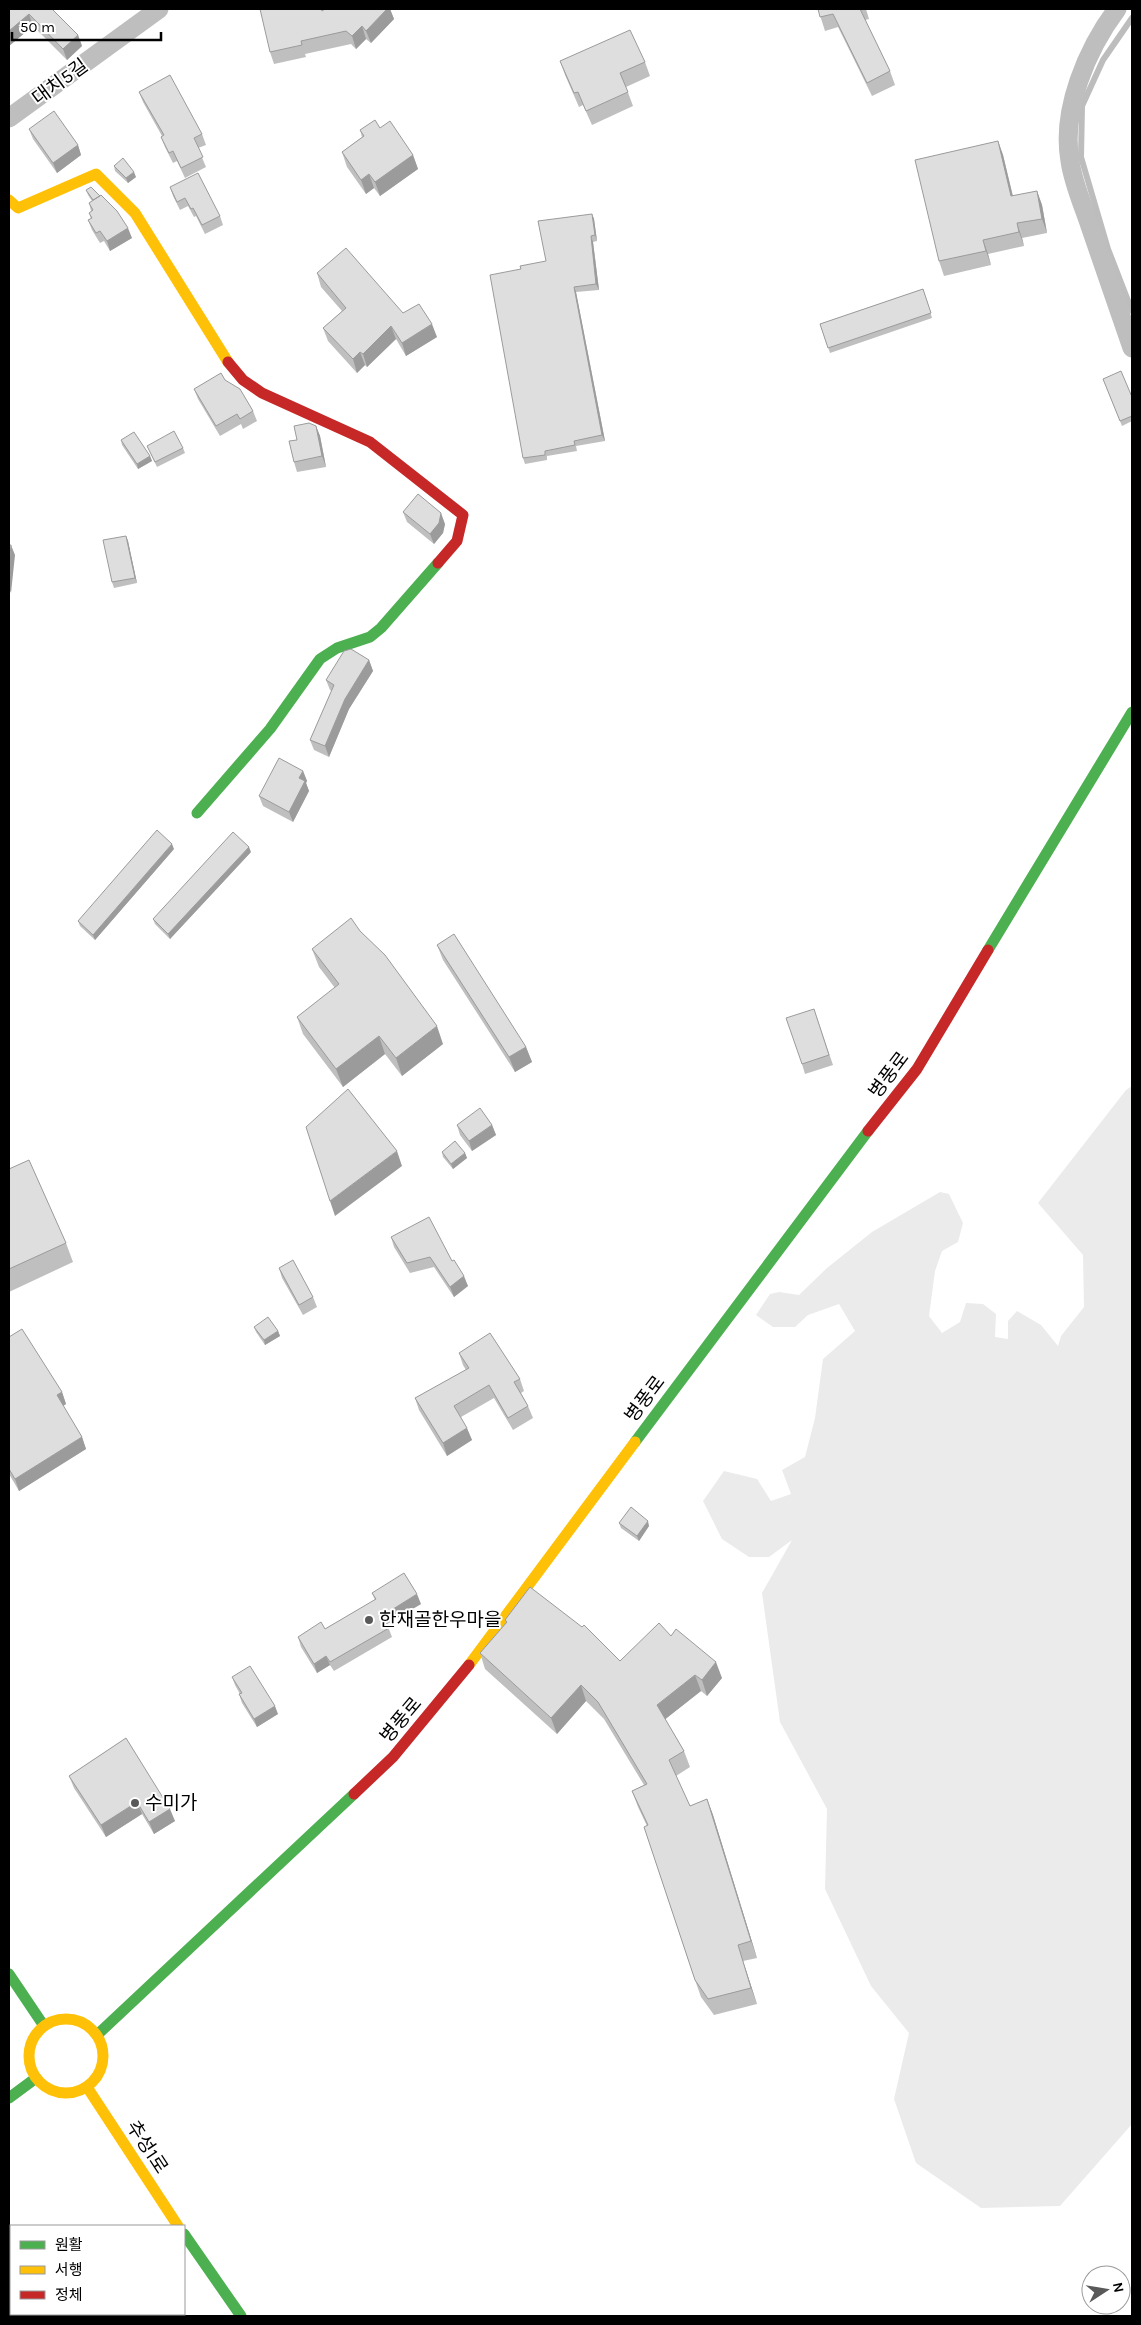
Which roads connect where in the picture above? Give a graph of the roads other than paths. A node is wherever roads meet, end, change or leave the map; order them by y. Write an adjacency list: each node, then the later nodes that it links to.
1 (1117, 9): 5 (street)
2 (152, 11): 3 (street, 대치5길)
3 (9, 118)
4 (9, 200): 7 (main road)
5 (1132, 348)
6 (1132, 712): 10 (main road, 병풍로)
7 (197, 813)
8 (9, 1974): 9 (main road)
9 (44, 2026): 10 (main road); 11 (main road)
10 (97, 2035): 12 (main road)
11 (36, 2078): 12 (main road); 13 (main road)
12 (87, 2087): 14 (main road, 추성1로)
13 (9, 2098)
14 (177, 2225)
15 (185, 2235): 16 (main road)
16 (241, 2316)

